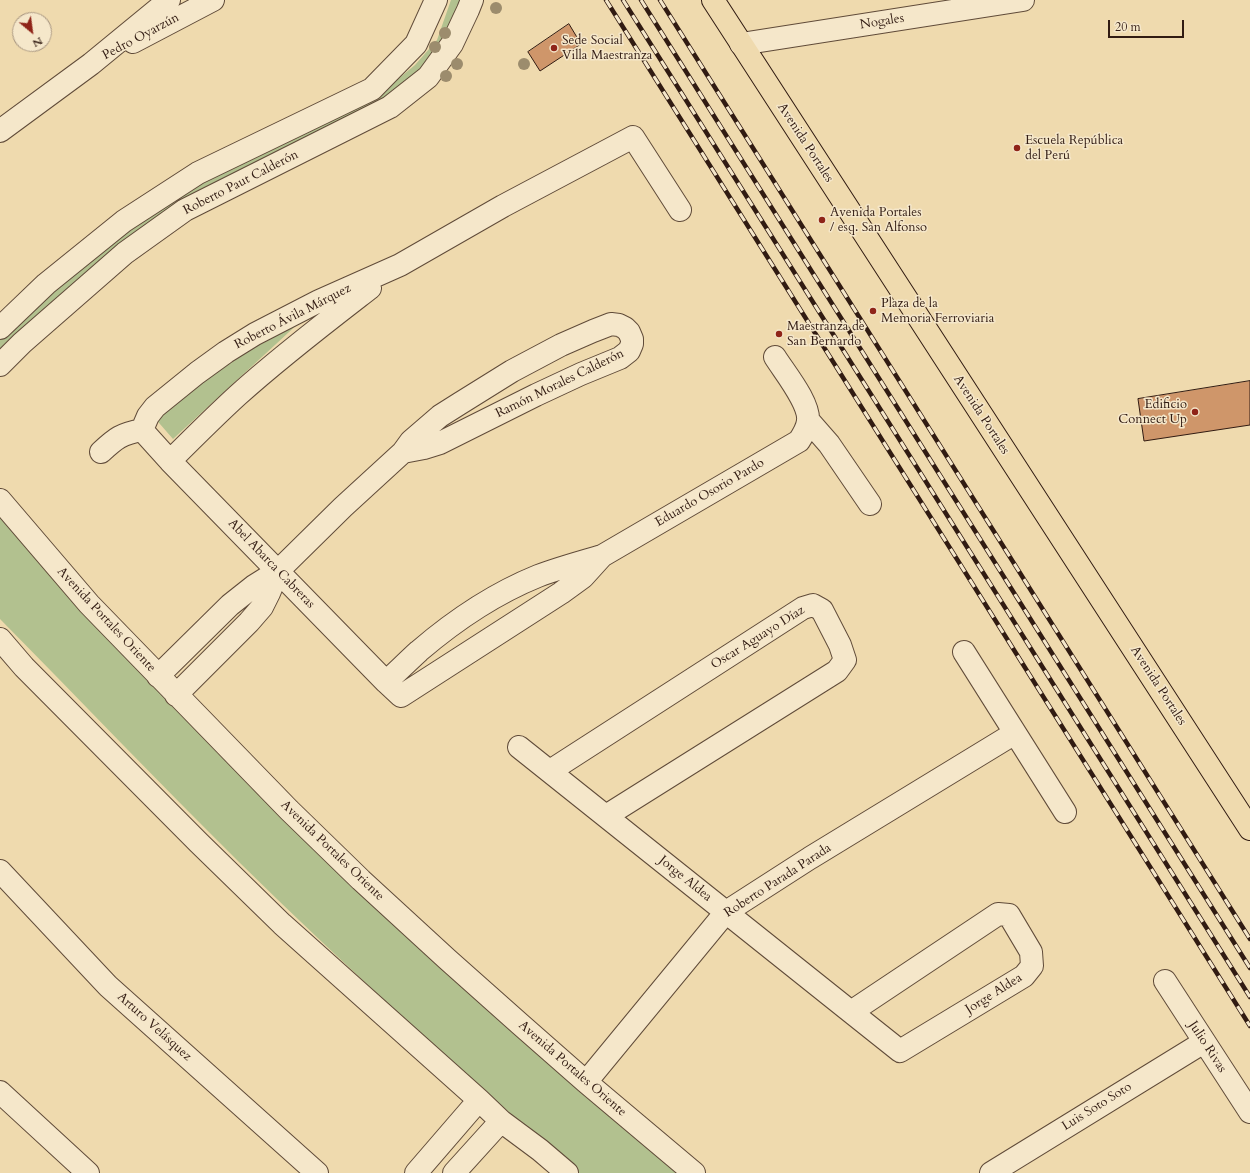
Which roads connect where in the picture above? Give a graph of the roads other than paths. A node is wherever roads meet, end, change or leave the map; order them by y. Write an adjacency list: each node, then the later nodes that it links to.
1 (169, 0): 8 (street, Pedro Oyarzún)
2 (213, 0): 8 (street, Pedro Oyarzún)
3 (436, 0): 12 (street, Roberto Paut Calderón)
4 (472, 0): 14 (street, Roberto Paut Calderón)
5 (713, 0): 7 (main road, Avenida Portales)
6 (1023, 0): 7 (street, Nogales)
7 (741, 44): 34 (main road, Avenida Portales)
8 (91, 64): 9 (street, Pedro Oyarzún)
9 (0, 131)
10 (680, 210): 11 (street, Roberto Ávila Márquez)
11 (400, 265): 16 (street, Roberto Ávila Márquez); 19 (street, Roberto Ávila Márquez)
12 (0, 328)
13 (775, 357): 15 (street)
14 (0, 365)
15 (808, 420): 21 (street); 22 (street, Eduardo Osorio Pardo)
16 (142, 430): 17 (street); 19 (street, Abel Abarca Cabreras)
17 (101, 452)
18 (403, 452): 18 (street, Ramón Morales Calderón); 23 (street, Ramón Morales Calderón)
19 (170, 461): 23 (street, Abel Abarca Cabreras)
20 (0, 500): 26 (street, Avenida Portales Oriente)
21 (870, 504)
22 (602, 556): 27 (street, Eduardo Osorio Pardo); 27 (street, Eduardo Osorio Pardo)
23 (278, 571): 26 (street, Ramón Morales Calderón); 27 (street, Abel Abarca Cabreras); 28 (street, Ramón Morales Calderón)
24 (0, 639): 42 (street)
25 (964, 652): 29 (street)
26 (158, 676): 28 (street, Avenida Portales Oriente)
27 (394, 689)
28 (176, 695): 40 (street, Avenida Portales Oriente)
29 (1015, 733): 32 (street); 36 (street, Roberto Parada Parada)
30 (519, 747): 31 (street, Jorge Aldea)
31 (550, 771): 33 (street, Jorge Aldea); 33 (street, Oscar Aguayo Díaz)
32 (1065, 812)
33 (606, 816): 36 (street, Jorge Aldea)
34 (1250, 829)
35 (0, 871): 46 (street, Arturo Velásquez)
36 (726, 912): 38 (street, Jorge Aldea); 40 (street, Roberto Parada Parada)
37 (1165, 981): 39 (street, Julio Rivas)
38 (851, 1012): 38 (street, Jorge Aldea)
39 (1204, 1042): 43 (street, Julio Rivas); 51 (street, Luis Soto Soto)
40 (586, 1082): 50 (street, Avenida Portales Oriente)
41 (0, 1092): 45 (street)
42 (479, 1100): 44 (street); 47 (street)
43 (1250, 1112)
44 (501, 1121): 48 (street); 49 (street)
45 (81, 1170)
46 (317, 1173)
47 (416, 1173)
48 (454, 1173)
49 (567, 1173)
50 (694, 1173)
51 (991, 1173)

